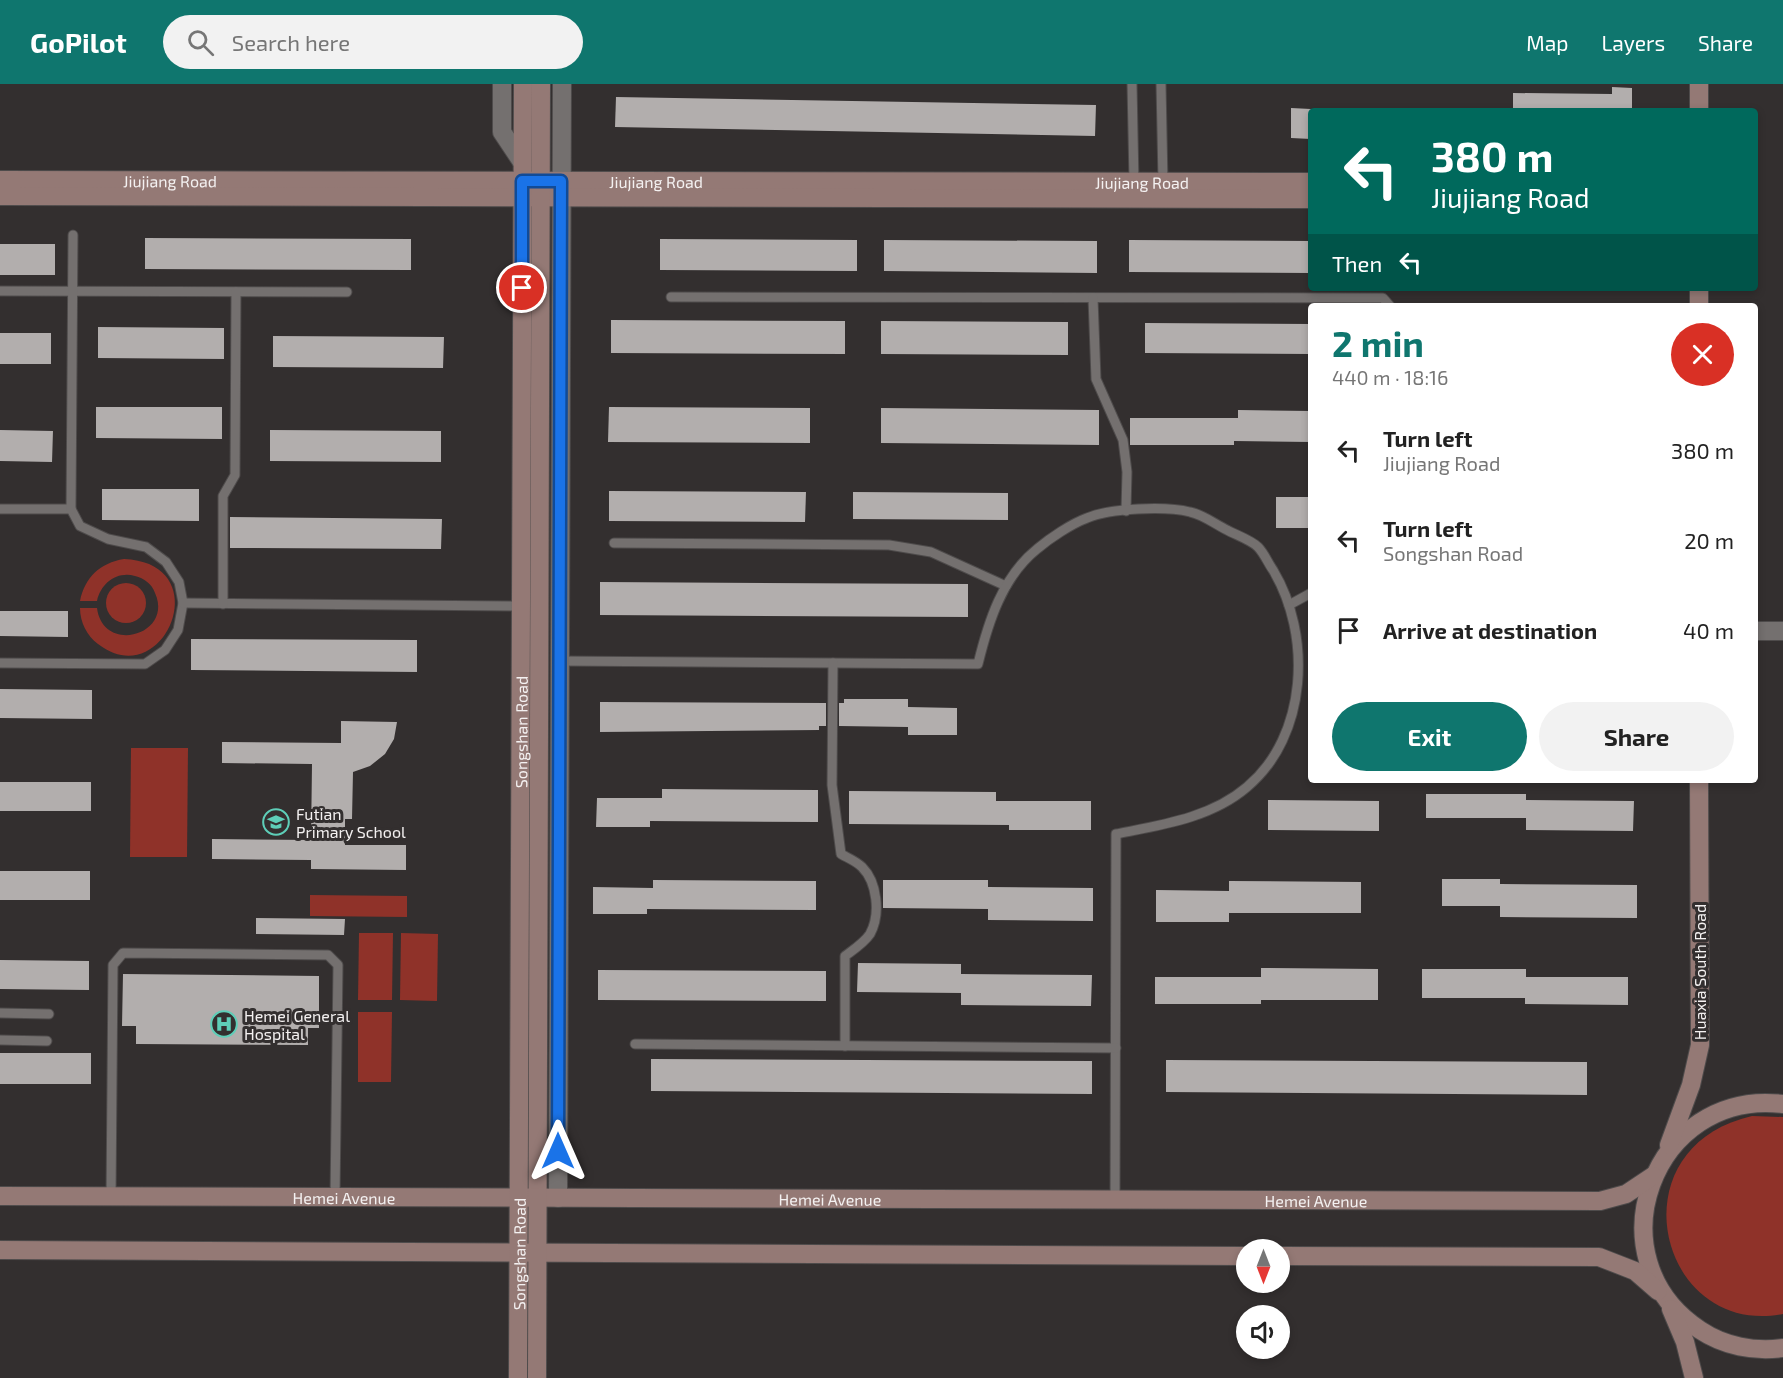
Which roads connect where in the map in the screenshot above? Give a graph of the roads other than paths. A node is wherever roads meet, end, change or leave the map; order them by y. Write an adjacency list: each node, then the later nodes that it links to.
1 (502, 84): 9 (street)
2 (523, 84): 9 (street, Songshan Road)
3 (541, 84): 15 (street, Songshan Road)
4 (562, 84): 16 (street)
5 (1132, 84): 11 (lane)
6 (1161, 84): 12 (lane)
7 (1699, 84): 8 (street)
8 (1699, 108)
9 (522, 162): 14 (street, Songshan Road)
10 (0, 180): 14 (street, Jiujiang Road)
11 (1134, 182): 12 (street, Jiujiang Road); 16 (street, Jiujiang Road)
12 (1163, 182): 13 (street, Jiujiang Road)
13 (1308, 182)
14 (522, 189): 15 (street, Jiujiang Road); 17 (street, Jiujiang Road); 36 (street, Songshan Road)
15 (541, 189): 16 (street, Jiujiang Road); 59 (street, Songshan Road)
16 (561, 189): 18 (street, Jiujiang Road); 39 (street)
17 (0, 196)
18 (1308, 199)
19 (73, 235): 21 (lane)
20 (0, 291): 21 (lane)
21 (72, 291): 22 (lane); 28 (lane)
22 (236, 291): 23 (lane); 34 (lane)
23 (347, 291)
24 (671, 297): 25 (lane)
25 (1093, 298): 26 (lane); 29 (lane)
26 (1387, 303)
27 (0, 509): 28 (lane)
28 (71, 509): 33 (lane)
29 (1126, 511): 31 (lane); 35 (lane)
30 (614, 543): 31 (lane)
31 (1006, 586): 41 (lane)
32 (1308, 595): 35 (lane)
33 (183, 603): 34 (lane); 40 (lane)
34 (223, 604): 36 (lane)
35 (1289, 605): 42 (lane)
36 (521, 606): 58 (street, Songshan Road)
37 (1758, 630): 38 (street)
38 (1783, 631)
39 (559, 661): 41 (lane); 60 (street)
40 (0, 663)
41 (833, 663): 50 (lane)
42 (1299, 664): 43 (lane); 51 (lane)
43 (1308, 664)
44 (1699, 783): 53 (street, Huaxia South Road)
45 (0, 1013): 46 (lane)
46 (49, 1014)
47 (0, 1040): 48 (lane)
48 (47, 1041)
49 (635, 1044): 50 (lane)
50 (845, 1046): 51 (lane)
51 (1116, 1048): 61 (lane)
52 (1783, 1104): 53 (street, Hemei Avenue)
53 (1663, 1158): 54 (street, Hemei Avenue)
54 (1653, 1176): 61 (street, Hemei Avenue); 67 (street, Hemei Avenue)
55 (0, 1196): 56 (street, Hemei Avenue)
56 (111, 1197): 57 (street, Hemei Avenue); 57 (lane)
57 (336, 1197): 58 (street, Hemei Avenue)
58 (519, 1198): 59 (street, Hemei Avenue); 63 (street, Songshan Road)
59 (538, 1198): 60 (street, Hemei Avenue); 64 (street, Songshan Road)
60 (558, 1198): 61 (street, Hemei Avenue)
61 (1115, 1199)
62 (0, 1250): 63 (street)
63 (519, 1252): 64 (street); 69 (street, Songshan Road)
64 (538, 1253): 65 (street); 70 (street, Songshan Road)
65 (1236, 1256)
66 (1290, 1256): 67 (street, Hemei Avenue)
67 (1666, 1298): 68 (street, Hemei Avenue); 71 (street)
68 (1783, 1348)
69 (518, 1378)
70 (537, 1378)
71 (1694, 1378)

